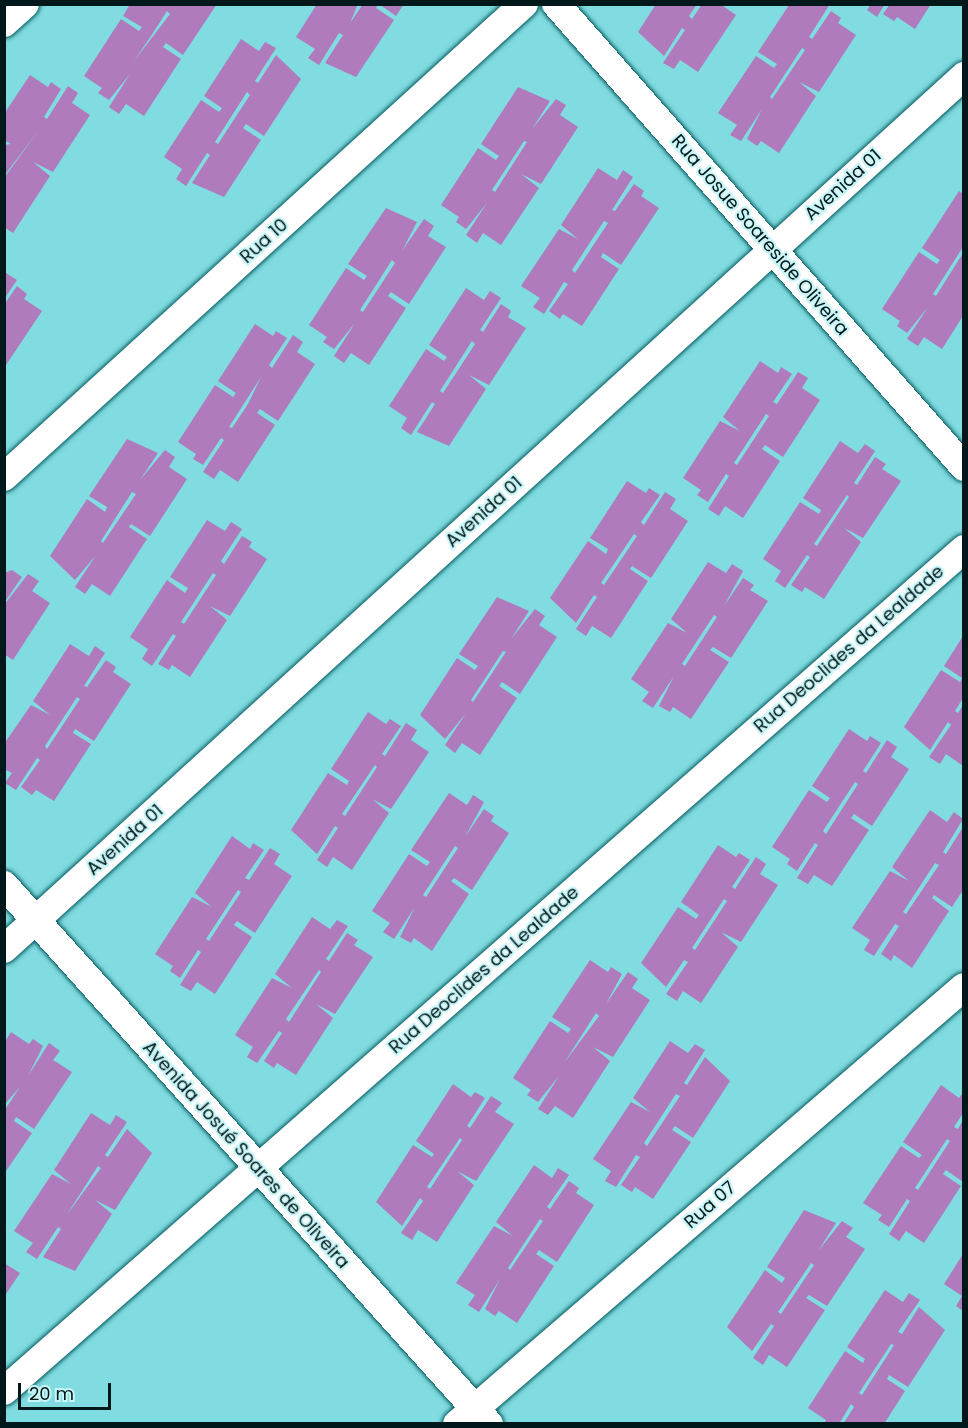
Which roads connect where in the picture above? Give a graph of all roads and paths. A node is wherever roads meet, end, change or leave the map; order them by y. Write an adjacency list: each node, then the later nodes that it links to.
1 (25, 4): 4 (street)
2 (525, 4): 8 (street, Rua 10)
3 (556, 4): 6 (street, Rua Josue Soareside Oliveira)
4 (4, 23)
5 (963, 76): 6 (street, Avenida 01)
6 (773, 248): 7 (street, Rua Josue Soareside Oliveira); 11 (street, Avenida 01)
7 (963, 467)
8 (4, 477)
9 (963, 549): 14 (street, Rua Deoclides da Lealdade)
10 (4, 885): 11 (street, Avenida Josué Soares de Oliveira)
11 (36, 921): 12 (street, Avenida 01); 14 (street, Avenida Josué Soares de Oliveira)
12 (4, 949)
13 (963, 987): 16 (street, Rua 07)
14 (258, 1168): 15 (street, Rua Deoclides da Lealdade); 16 (street, Avenida Josué Soares de Oliveira)
15 (4, 1391)
16 (474, 1418)

